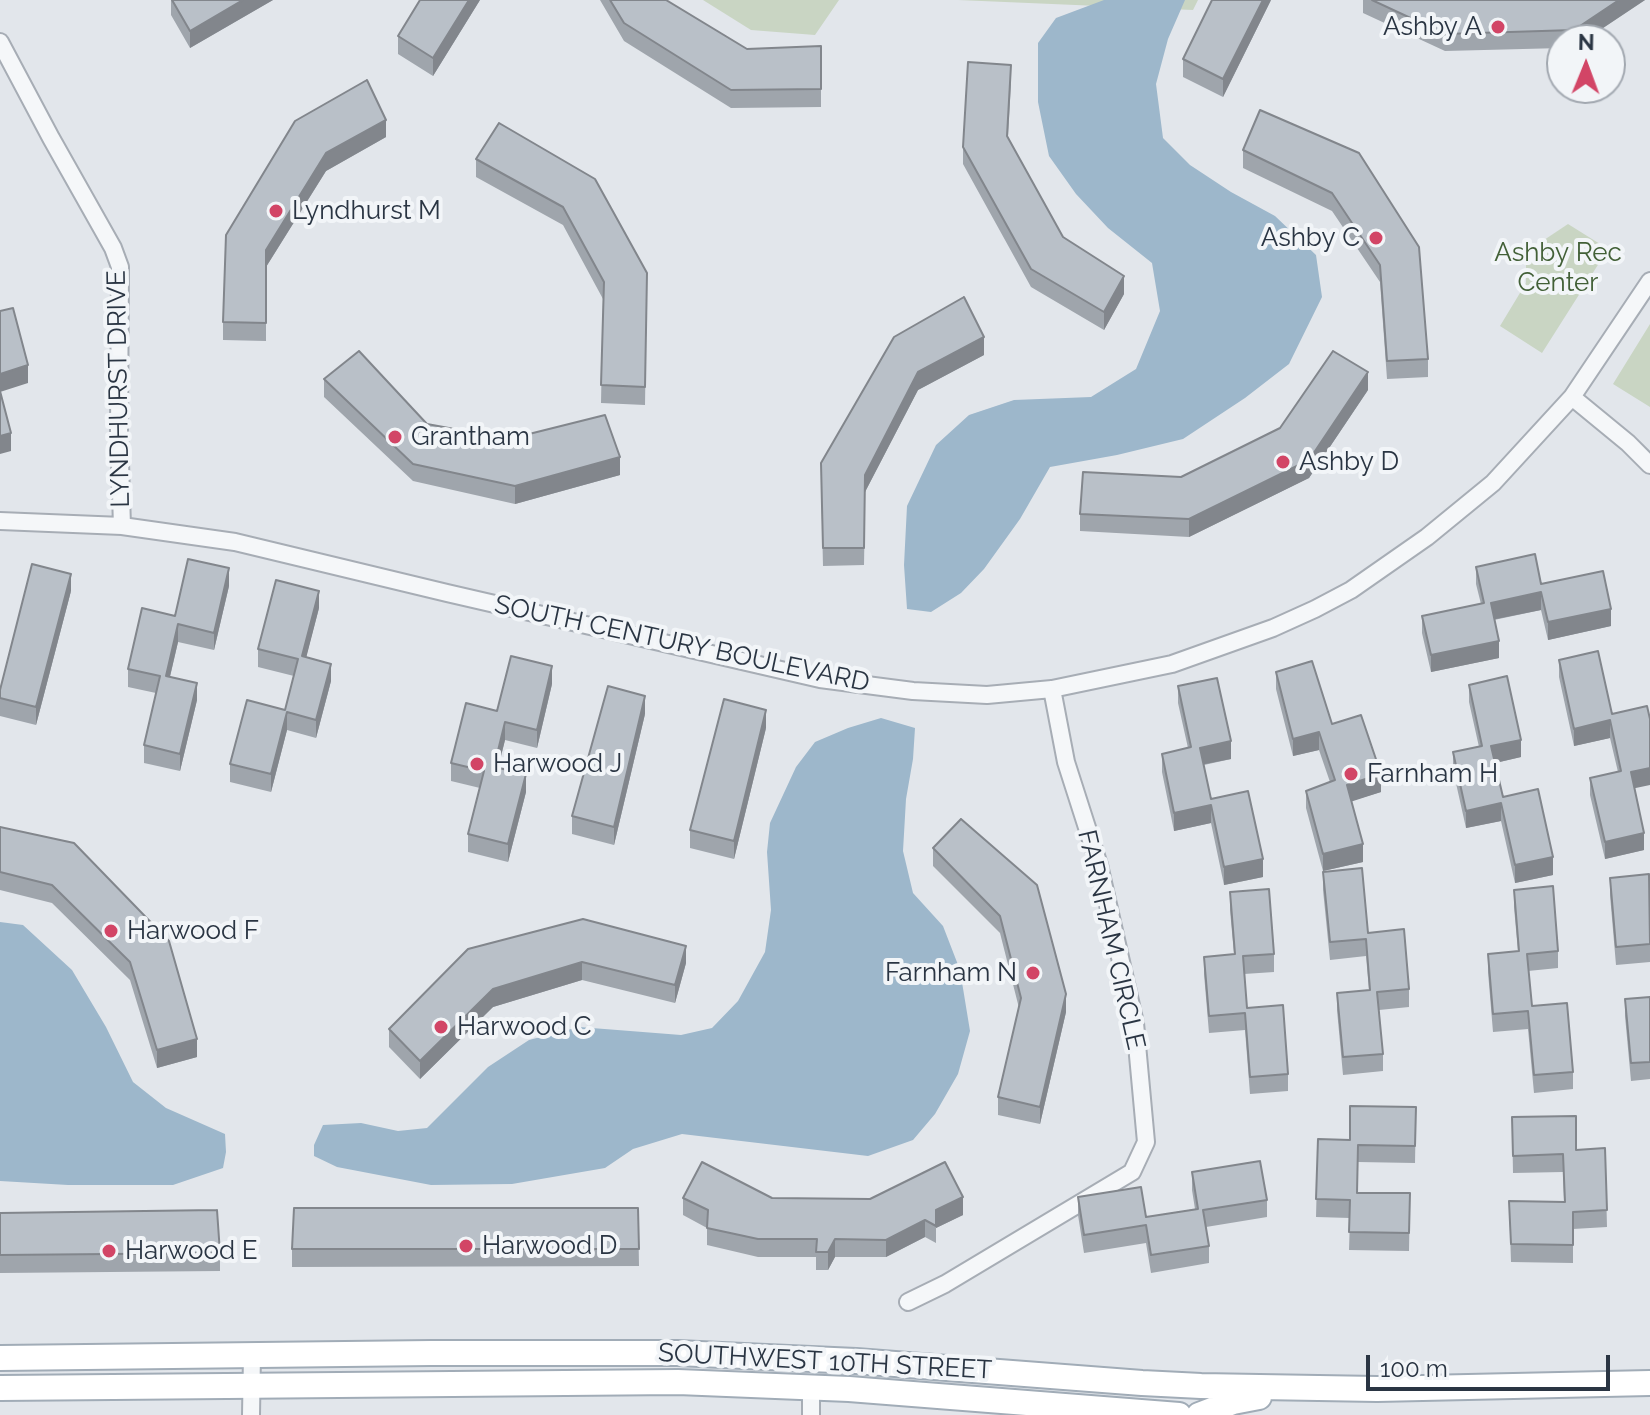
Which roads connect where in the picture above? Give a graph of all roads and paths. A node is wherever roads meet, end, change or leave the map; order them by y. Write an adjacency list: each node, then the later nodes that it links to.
1 (0, 42): 6 (street, LYNDHURST DRIVE)
2 (1650, 281): 3 (street, SOUTH CENTURY BOULEVARD)
3 (1572, 397): 4 (street); 7 (street, SOUTH CENTURY BOULEVARD)
4 (1650, 465)
5 (0, 521): 6 (street, SOUTH CENTURY BOULEVARD)
6 (122, 526): 7 (street, SOUTH CENTURY BOULEVARD)
7 (1052, 689): 8 (street, FARNHAM CIRCLE)
8 (908, 1302)
9 (252, 1355): 10 (main road, SOUTHWEST 10TH STREET); 11 (main road, SOUTHWEST 10TH STREET); 13 (street)
10 (0, 1358)
11 (913, 1365): 14 (main road); 16 (main road, SOUTHWEST 10TH STREET)
12 (1650, 1383): 16 (main road, SOUTHWEST 10TH STREET)
13 (252, 1384): 14 (main road, SOUTHWEST 10TH STREET); 15 (main road, SOUTHWEST 10TH STREET); 17 (street)
14 (811, 1387): 18 (street); 19 (main road, SOUTHWEST 10TH STREET)
15 (0, 1388)
16 (1317, 1389): 20 (main road)
17 (251, 1415)
18 (811, 1415)
19 (1179, 1415)
20 (1199, 1415)

